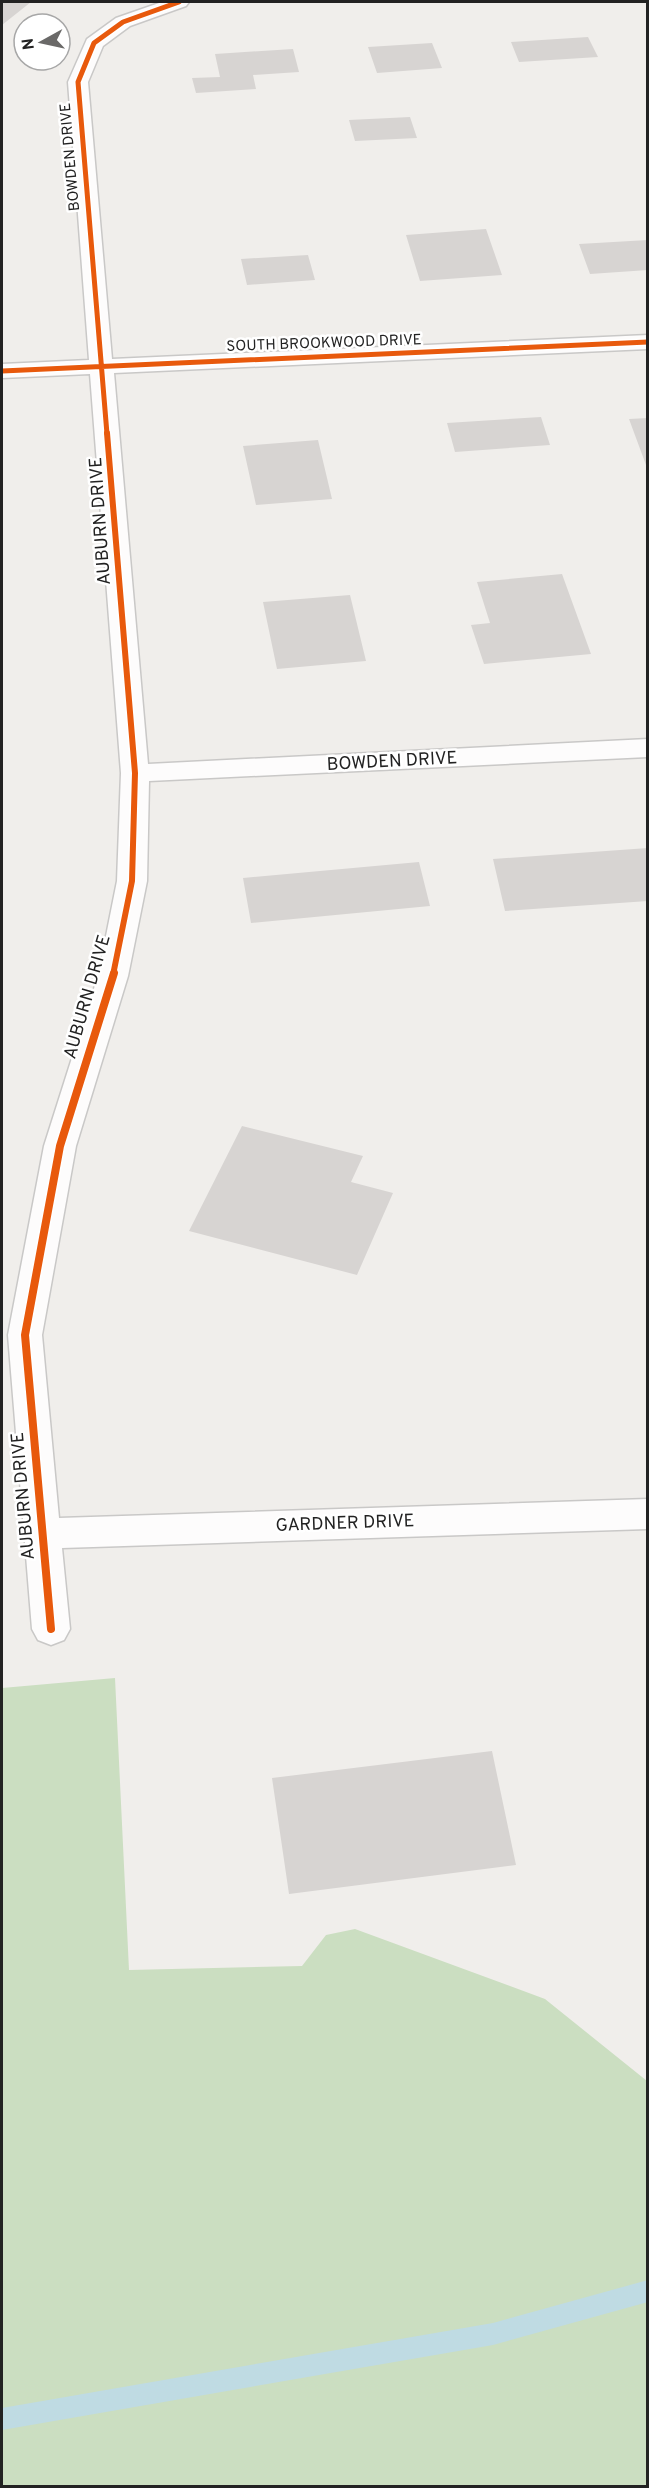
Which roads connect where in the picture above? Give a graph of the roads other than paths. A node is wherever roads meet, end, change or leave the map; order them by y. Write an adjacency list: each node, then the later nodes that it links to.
1 (178, 2): 3 (street, BOWDEN DRIVE)
2 (648, 342): 3 (street, SOUTH BROOKWOOD DRIVE)
3 (104, 367): 4 (street, SOUTH BROOKWOOD DRIVE); 6 (street, AUBURN DRIVE)
4 (2, 371)
5 (648, 748): 6 (street, BOWDEN DRIVE)
6 (135, 773): 8 (street, AUBURN DRIVE)
7 (648, 1514): 8 (street, GARDNER DRIVE)
8 (42, 1534): 9 (street, AUBURN DRIVE)
9 (51, 1629)

